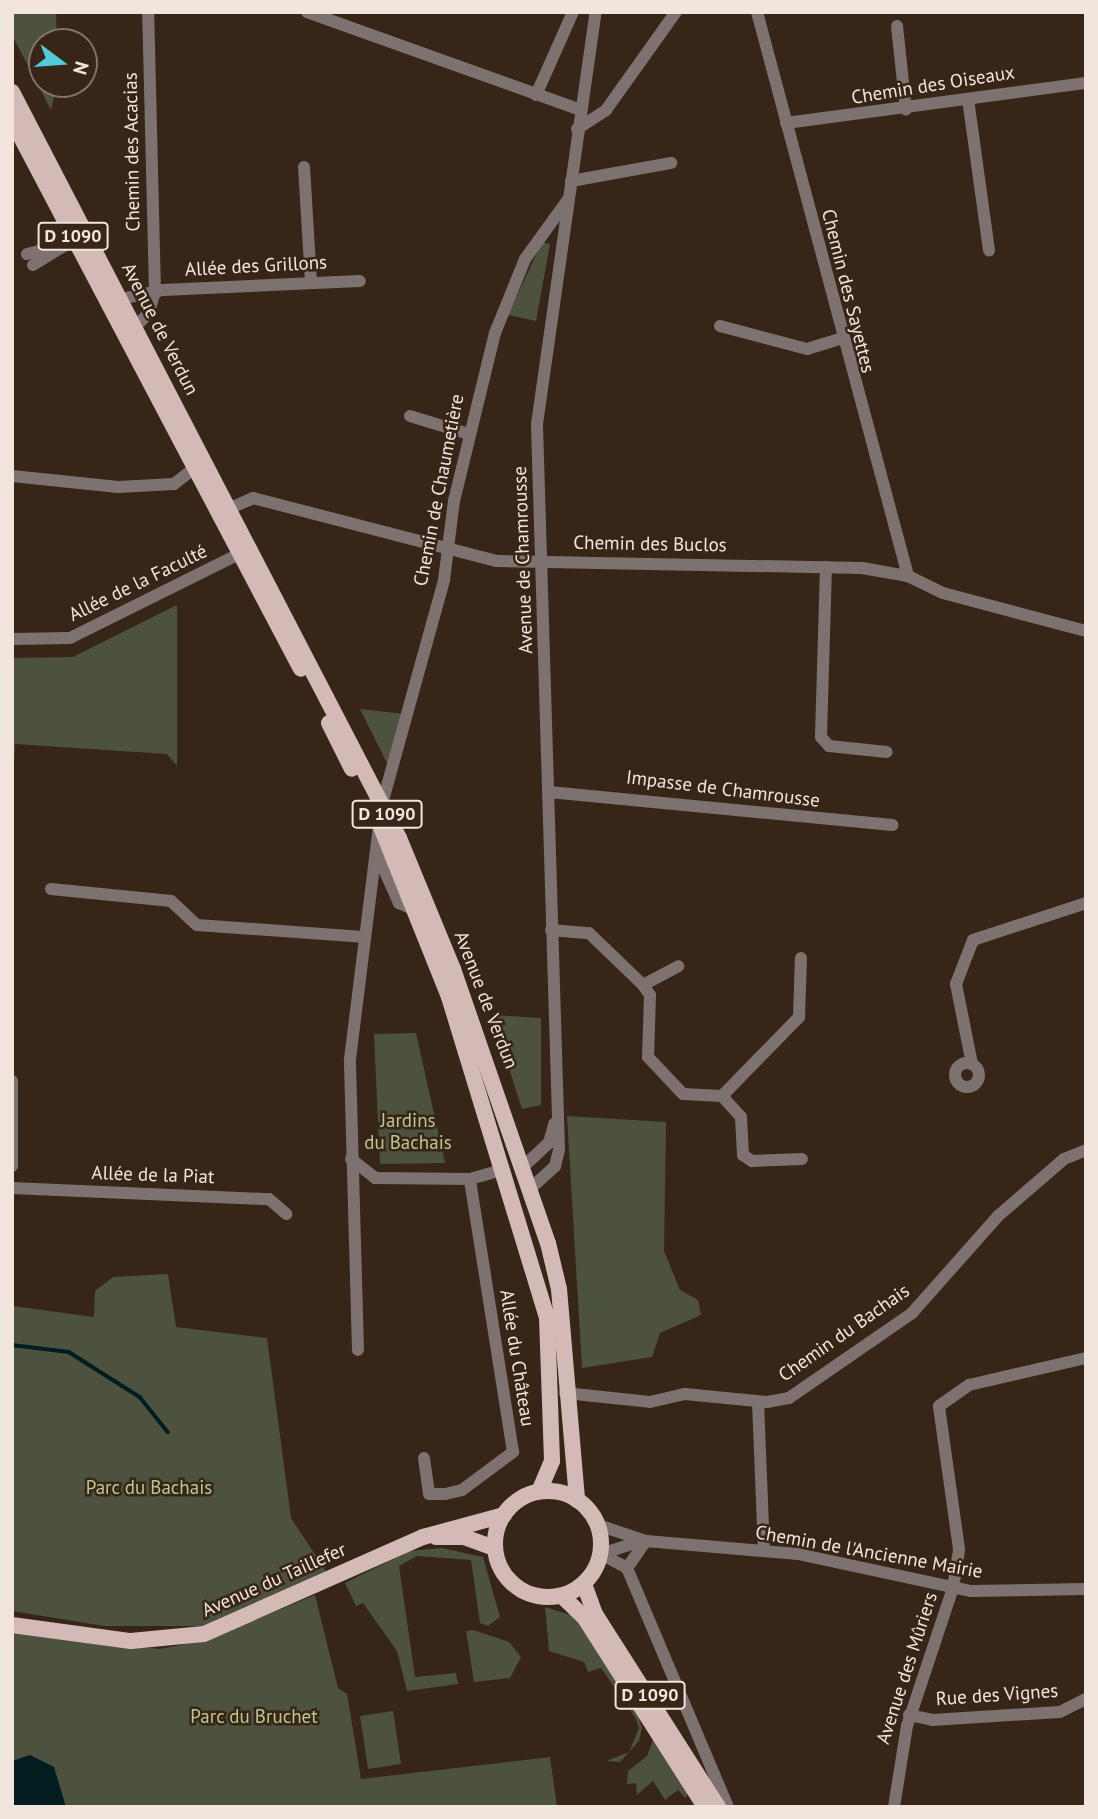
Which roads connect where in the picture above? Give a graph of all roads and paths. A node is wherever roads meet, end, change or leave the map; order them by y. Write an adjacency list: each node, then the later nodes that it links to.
1 (148, 12): 27 (street, Chemin des Acacias)
2 (307, 12): 7 (street)
3 (573, 12): 11 (street)
4 (596, 12): 13 (street, Avenue de Chamrousse)
5 (676, 12): 17 (street)
6 (757, 12): 16 (street, Chemin des Sayettes)
7 (323, 14): 11 (street)
8 (897, 26): 14 (street)
9 (1086, 83): 12 (street, Chemin des Oiseaux)
10 (12, 92): 22 (main road, Avenue de Verdun / D 1090)
11 (536, 95): 13 (street)
12 (968, 99): 14 (street, Chemin des Oiseaux); 23 (street)
13 (580, 110): 17 (street, Avenue de Chamrousse)
14 (906, 110): 16 (street, Chemin des Oiseaux)
15 (12, 120): 22 (main road, Avenue de Verdun / D 1090)
16 (786, 123): 31 (street, Chemin des Sayettes)
17 (577, 129): 20 (street, Avenue de Chamrousse)
18 (671, 163): 20 (street)
19 (304, 167): 26 (street)
20 (571, 181): 21 (street, Avenue de Chamrousse)
21 (569, 198): 33 (street, Chemin de Chaumetière); 39 (street, Avenue de Chamrousse)
22 (74, 239): 24 (street); 28 (main road, Avenue de Verdun / D 1090); 30 (main road, Avenue de Verdun / D 1090)
23 (989, 251)
24 (30, 260)
25 (359, 281): 26 (street, Allée des Grillons)
26 (312, 283): 27 (street, Allée des Grillons)
27 (156, 292): 28 (street, Allée des Grillons); 30 (street)
28 (121, 299): 30 (main road, Avenue de Verdun / D 1090)
29 (720, 326): 31 (street)
30 (131, 332): 34 (main road, Avenue de Verdun / D 1090); 36 (main road, Avenue de Verdun / D 1090)
31 (840, 339): 41 (street, Chemin des Sayettes)
32 (410, 416): 33 (street)
33 (469, 435): 37 (street, Chemin de Chaumetière)
34 (193, 468): 35 (street); 36 (main road, Avenue de Verdun / D 1090)
35 (12, 476)
36 (223, 511): 37 (street, Chemin des Buclos); 38 (main road, Avenue de Verdun / D 1090)
37 (447, 548): 39 (street, Chemin des Buclos); 46 (street, Chemin de Chaumetière)
38 (244, 551): 43 (street, Allée de la Faculté); 46 (main road, Avenue de Verdun / D 1090); 47 (main road, Avenue de Verdun / D 1090)
39 (544, 561): 40 (street, Chemin des Buclos); 45 (street, Avenue de Chamrousse)
40 (826, 567): 41 (street, Chemin des Buclos); 44 (street)
41 (908, 576): 42 (street, Chemin des Buclos)
42 (1086, 631)
43 (12, 639)
44 (887, 752)
45 (549, 792): 48 (street, Impasse de Chamrousse); 53 (street, Avenue de Chamrousse)
46 (382, 804): 65 (main road, Avenue de Verdun / D 1090)
47 (380, 823): 49 (street); 52 (main road, Avenue de Verdun / D 1090)
48 (892, 825)
49 (377, 854): 52 (street); 54 (street)
50 (51, 889): 54 (street)
51 (1086, 903): 58 (street)
52 (419, 912): 67 (main road, Avenue de Verdun / D 1090)
53 (551, 930): 57 (street); 61 (street, Avenue de Chamrousse)
54 (363, 937): 63 (street)
55 (801, 958): 60 (street)
56 (678, 966): 57 (street)
57 (643, 985): 60 (street)
58 (972, 1064)
59 (12, 1081): 66 (street)
60 (722, 1096): 64 (street)
61 (557, 1111): 65 (street, Avenue de Chamrousse); 69 (street, Avenue de Chamrousse)
62 (1086, 1150): 75 (street, Chemin du Bachais)
63 (351, 1159): 68 (street); 72 (street)
64 (802, 1159)
65 (525, 1165): 67 (main road); 69 (main road, Avenue de Verdun / D 1090)
66 (12, 1166)
67 (503, 1178): 68 (street); 69 (main road); 77 (main road, Avenue de Verdun / D 1090)
68 (474, 1179): 76 (street, Allée du Château)
69 (532, 1187): 74 (main road, Avenue de Verdun / D 1090)
70 (12, 1188): 71 (street, Allée de la Piat)
71 (286, 1214)
72 (358, 1350)
73 (1086, 1358): 88 (street, Avenue des Mûriers)
74 (565, 1393): 75 (street, Chemin du Bachais); 78 (main road, Avenue de Verdun / D 1090)
75 (758, 1402): 84 (street)
76 (425, 1458)
77 (539, 1491): 78 (main road); 79 (main road)
78 (577, 1500): 80 (main road)
79 (504, 1515): 81 (main road, Avenue du Taillefer); 83 (main road)
80 (598, 1525): 82 (street, Chemin de l'Ancienne Mairie); 85 (main road)
81 (423, 1537): 83 (main road, Avenue du Taillefer); 91 (main road, Avenue du Taillefer)
82 (646, 1541): 84 (street, Chemin de l'Ancienne Mairie); 85 (street, Chemin de l'Ancienne Mairie); 86 (street)
83 (495, 1548): 90 (main road)
84 (764, 1550): 88 (street, Chemin de l'Ancienne Mairie)
85 (601, 1554): 86 (street); 87 (main road)
86 (627, 1568): 96 (street)
87 (584, 1584): 90 (main road); 95 (main road, D 1090)
88 (953, 1588): 89 (street, Chemin de l'Ancienne Mairie); 93 (street, Avenue des Mûriers)
89 (1086, 1589)
90 (562, 1596): 94 (main road, D 1090)
91 (12, 1625)
92 (1086, 1699): 93 (street, Rue des Vignes)
93 (909, 1716): 97 (street, Avenue des Mûriers)
94 (705, 1807)
95 (718, 1807)
96 (728, 1807)
97 (894, 1807)

